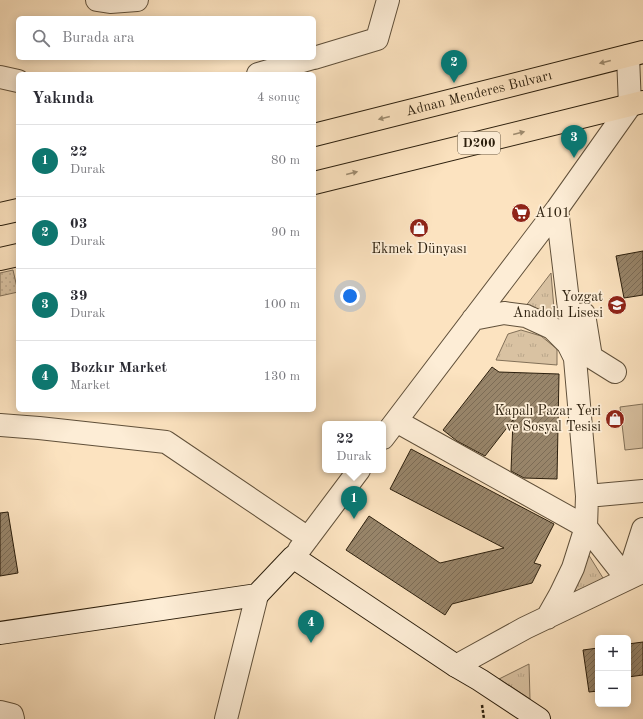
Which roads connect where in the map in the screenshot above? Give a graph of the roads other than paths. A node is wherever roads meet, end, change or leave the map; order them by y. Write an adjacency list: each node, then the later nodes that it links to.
1 (97, 0): 2 (street)
2 (137, 0)
3 (388, 0): 5 (street)
4 (635, 54): 10 (street); 11 (highway, Adnan Menderes Bulvarı, one-way to 11)
5 (316, 57)
6 (306, 60): 7 (street)
7 (265, 72)
8 (0, 78): 9 (street)
9 (16, 81)
10 (636, 104): 12 (highway, D200, one-way to 10); 13 (street)
11 (316, 134)
12 (316, 183)
13 (557, 209): 16 (street); 19 (street)
14 (16, 210): 15 (highway)
15 (0, 214)
16 (562, 252): 20 (street); 21 (street)
17 (16, 255): 18 (highway)
18 (0, 259)
19 (473, 319): 20 (street); 23 (street)
20 (575, 359): 26 (street)
21 (615, 372)
22 (0, 425): 29 (street)
23 (389, 429): 27 (street)
24 (357, 473): 29 (street)
25 (643, 491): 26 (street)
26 (587, 496): 27 (street)
27 (586, 527): 31 (street); 33 (street)
28 (643, 529): 31 (street)
29 (308, 538): 30 (street)
30 (293, 557): 32 (street); 35 (street)
31 (635, 575): 33 (street)
32 (257, 595): 34 (street); 38 (street)
33 (547, 618): 35 (street)
34 (0, 633)
35 (456, 666): 39 (street)
36 (0, 712): 37 (street)
37 (13, 719)
38 (226, 719)
39 (539, 719)

